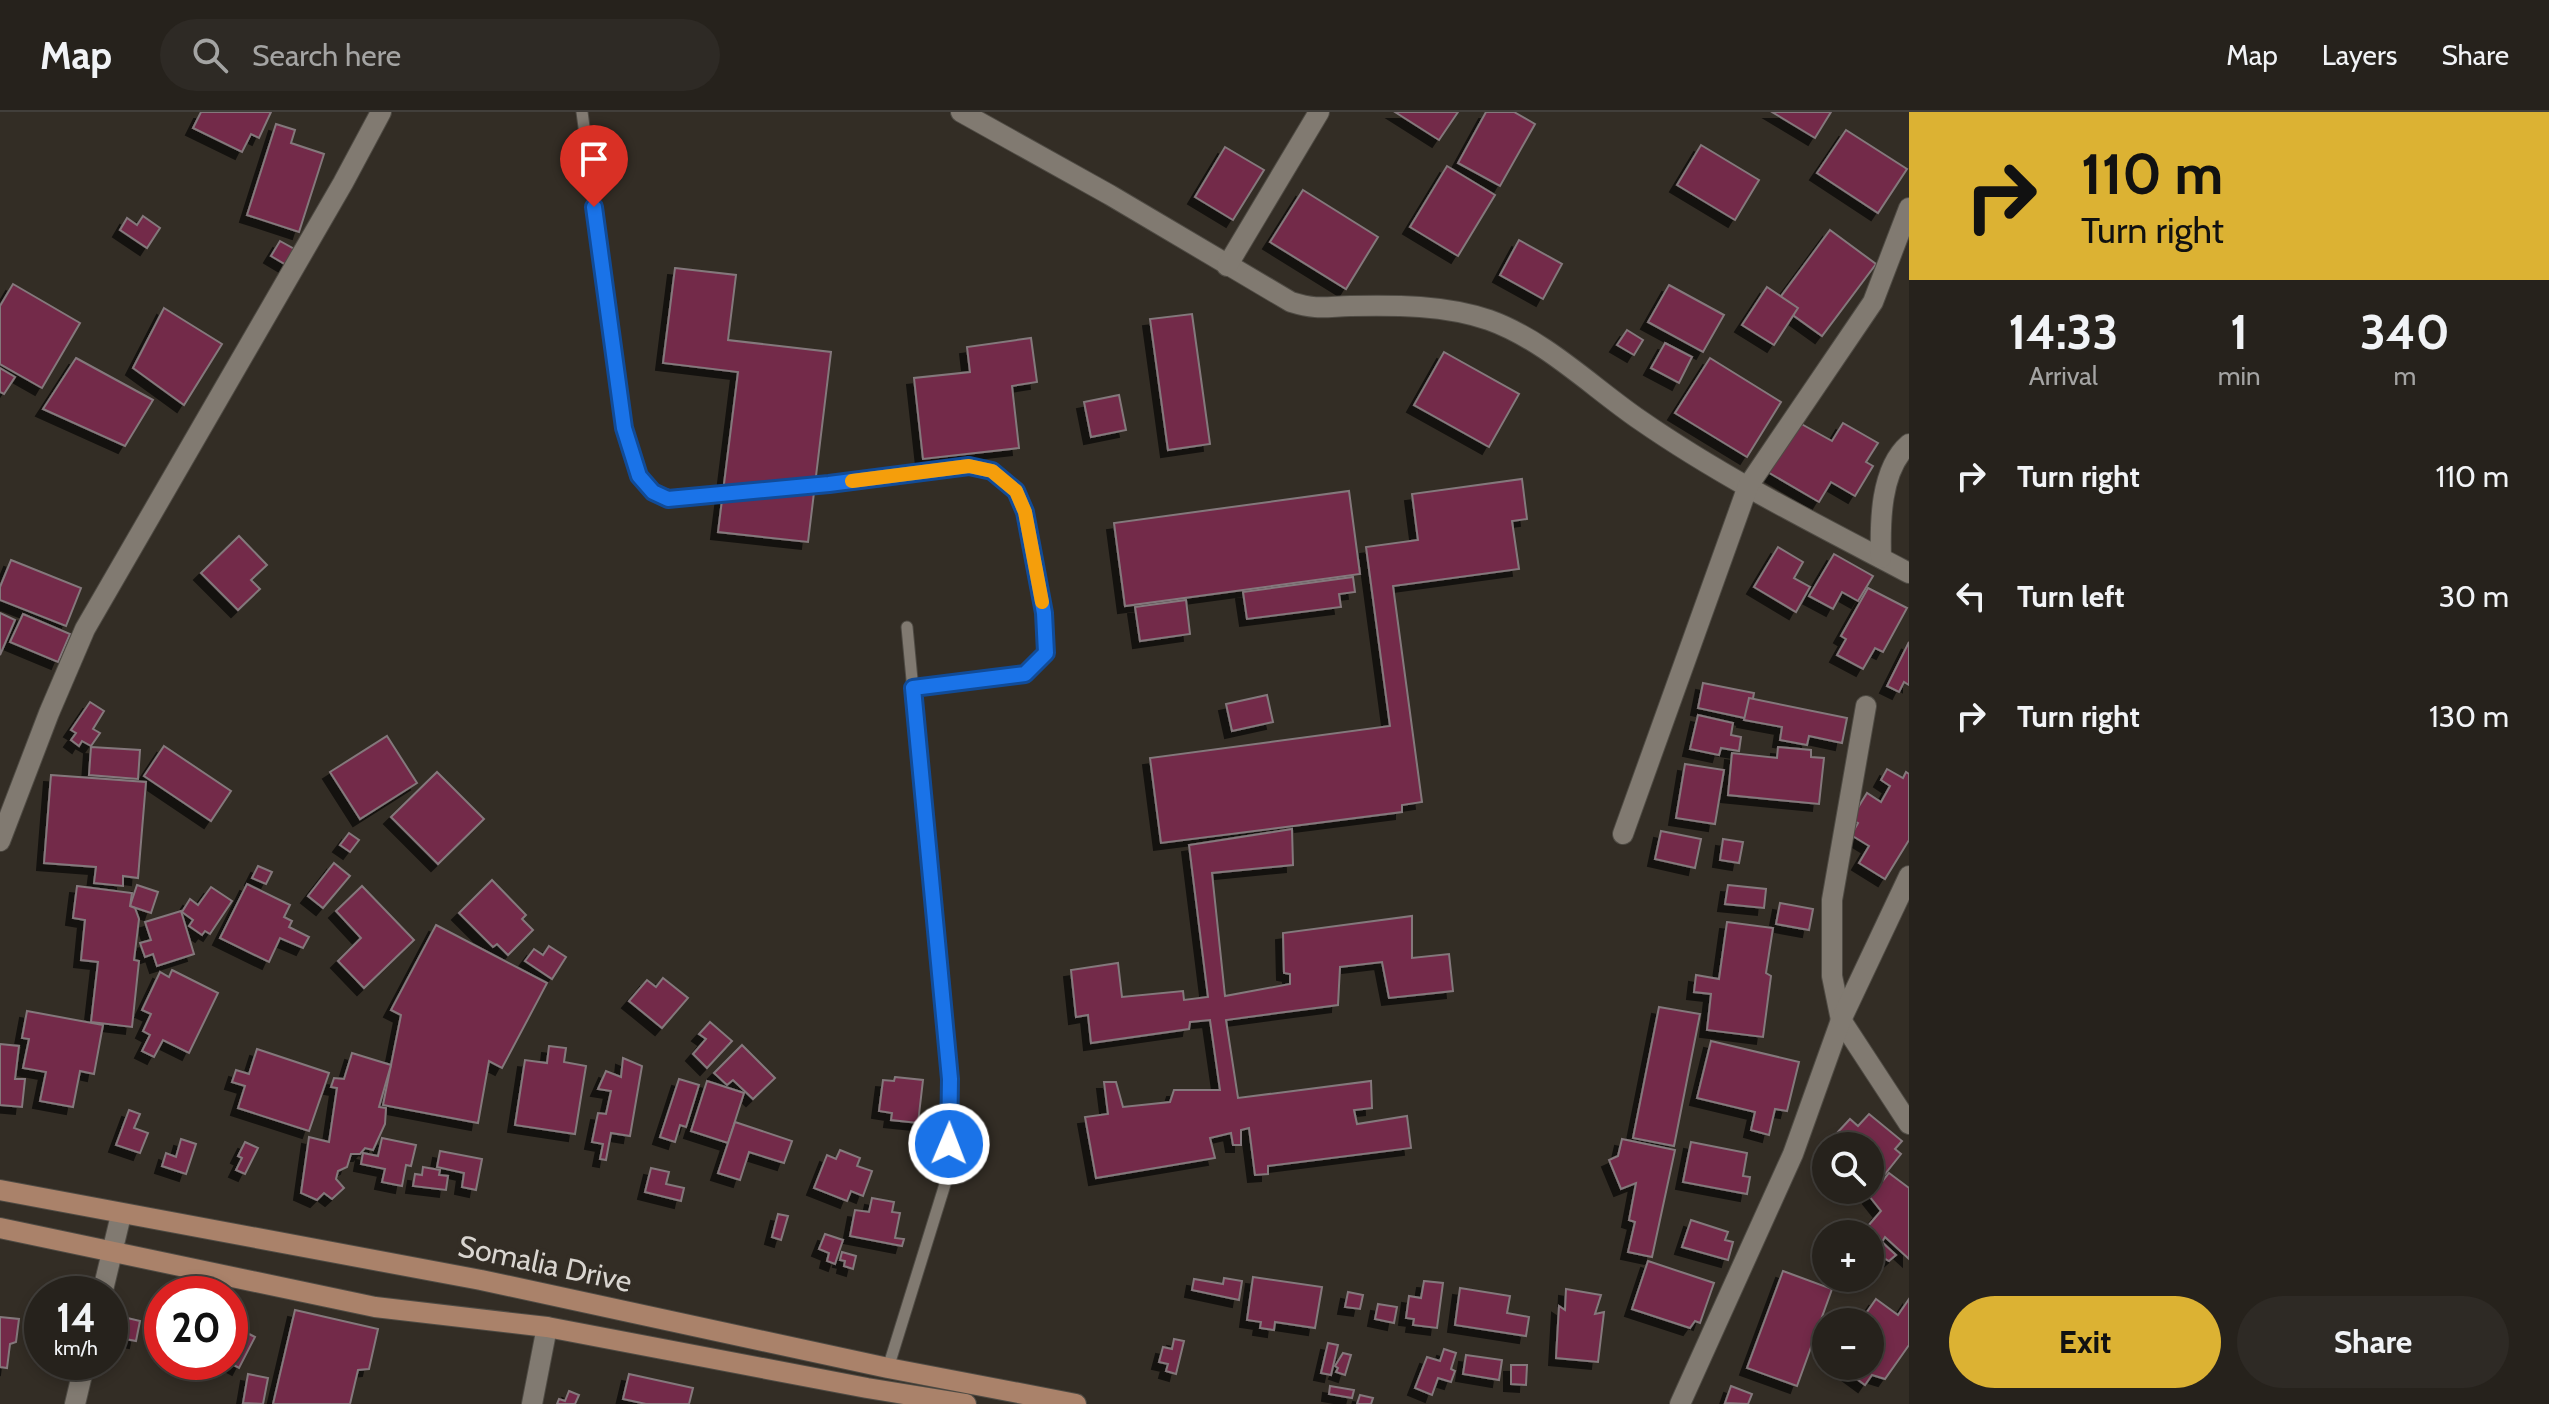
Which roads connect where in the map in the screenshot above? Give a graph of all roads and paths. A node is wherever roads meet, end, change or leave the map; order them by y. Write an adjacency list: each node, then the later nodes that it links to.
1 (381, 112): 15 (street)
2 (582, 112): 12 (lane)
3 (961, 112): 6 (street)
4 (1319, 112): 6 (street)
5 (1909, 208): 8 (street)
6 (1227, 266): 8 (street)
7 (1909, 444): 9 (street)
8 (1748, 486): 9 (street); 14 (street)
9 (1881, 558): 10 (street)
10 (1909, 573)
11 (907, 627): 12 (lane)
12 (913, 688): 25 (lane)
13 (1866, 706): 17 (street)
14 (1623, 834)
15 (0, 841)
16 (1909, 876): 17 (street)
17 (1841, 1020): 18 (street); 31 (street)
18 (1909, 1124)
19 (0, 1190): 20 (main road, Somalia Drive)
20 (121, 1215): 22 (street); 25 (main road, Somalia Drive)
21 (0, 1228): 22 (main road, Somalia Drive)
22 (112, 1250): 23 (street); 24 (main road, Somalia Drive)
23 (106, 1276)
24 (547, 1327): 27 (main road, Somalia Drive); 29 (street)
25 (888, 1368): 30 (main road, Somalia Drive)
26 (81, 1380): 28 (street)
27 (961, 1403)
28 (75, 1404)
29 (532, 1404)
30 (1076, 1404)
31 (1680, 1404)

